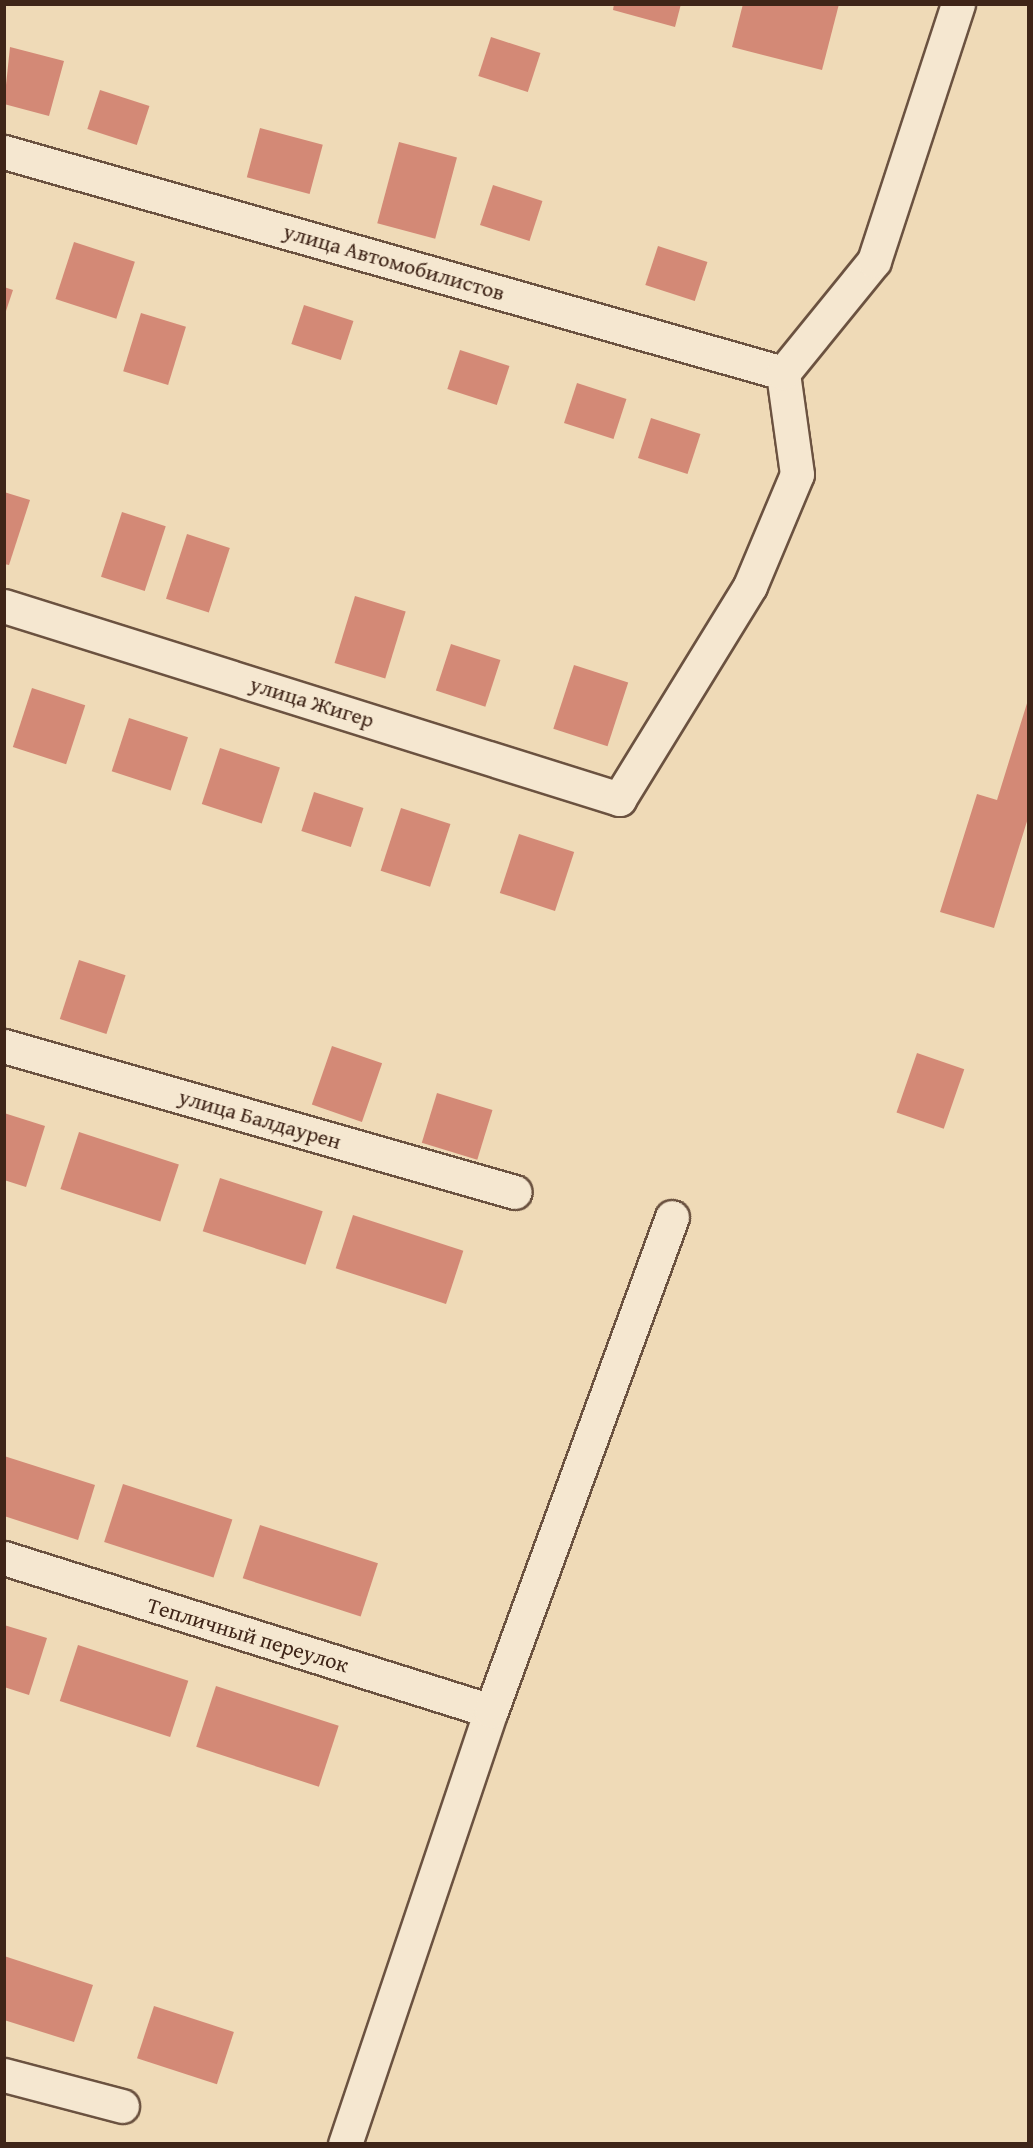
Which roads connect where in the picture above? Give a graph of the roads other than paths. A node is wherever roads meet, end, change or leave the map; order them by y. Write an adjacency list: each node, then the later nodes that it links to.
1 (958, 4): 3 (street)
2 (4, 152): 3 (street, улица Автомобилистов)
3 (783, 373): 4 (street, улица Жигер)
4 (4, 606)
5 (4, 1046): 6 (street, улица Балдаурен)
6 (515, 1192)
7 (672, 1217): 9 (street)
8 (4, 1558): 9 (street, Тепличный переулок)
9 (491, 1711): 12 (street)
10 (4, 2075): 11 (street)
11 (122, 2106)
12 (345, 2144)

